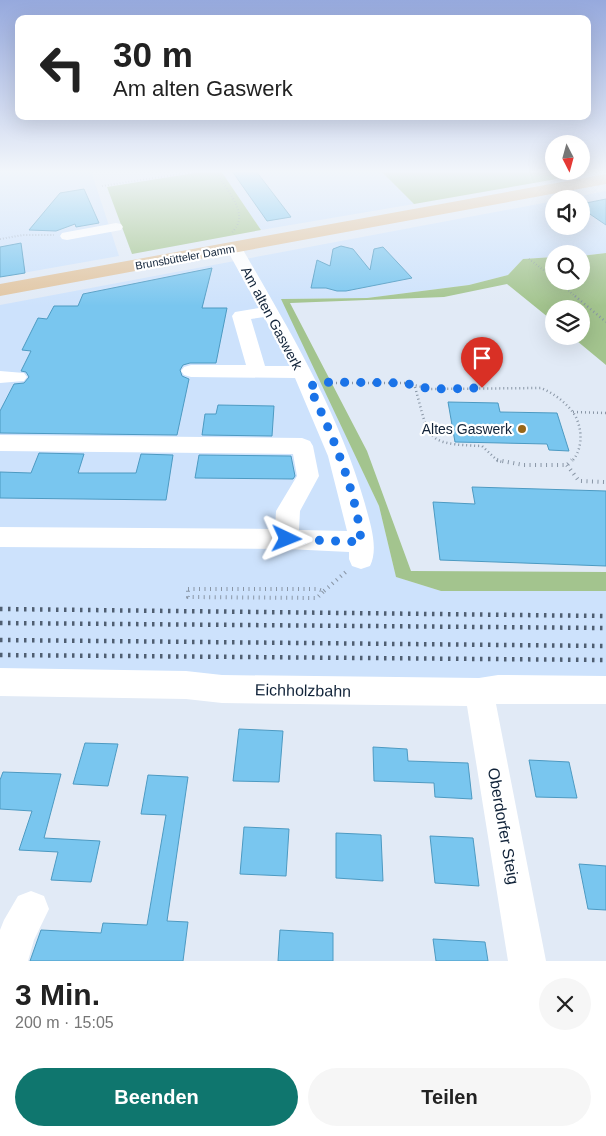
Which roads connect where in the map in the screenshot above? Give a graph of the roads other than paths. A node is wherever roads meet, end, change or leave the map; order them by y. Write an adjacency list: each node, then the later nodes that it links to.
1 (391, 216): 4 (main road, Brunsbütteler Damm)
2 (116, 227): 3 (street)
3 (67, 236)
4 (232, 243): 5 (main road, Brunsbütteler Damm); 6 (street, Am alten Gaswerk)
5 (0, 290)
6 (269, 311): 8 (street); 9 (street, Am alten Gaswerk)
7 (192, 371): 8 (street)
8 (257, 372): 9 (street)
9 (305, 379): 12 (street, Am alten Gaswerk)
10 (0, 442): 12 (street)
11 (0, 537): 12 (street)
12 (287, 539)
13 (0, 682): 15 (street, Eichholzbahn)
14 (606, 690): 15 (street, Eichholzbahn)
15 (479, 692): 18 (street, Oberdorfer Steig)
16 (31, 909): 17 (street)
17 (9, 961)
18 (527, 961)

